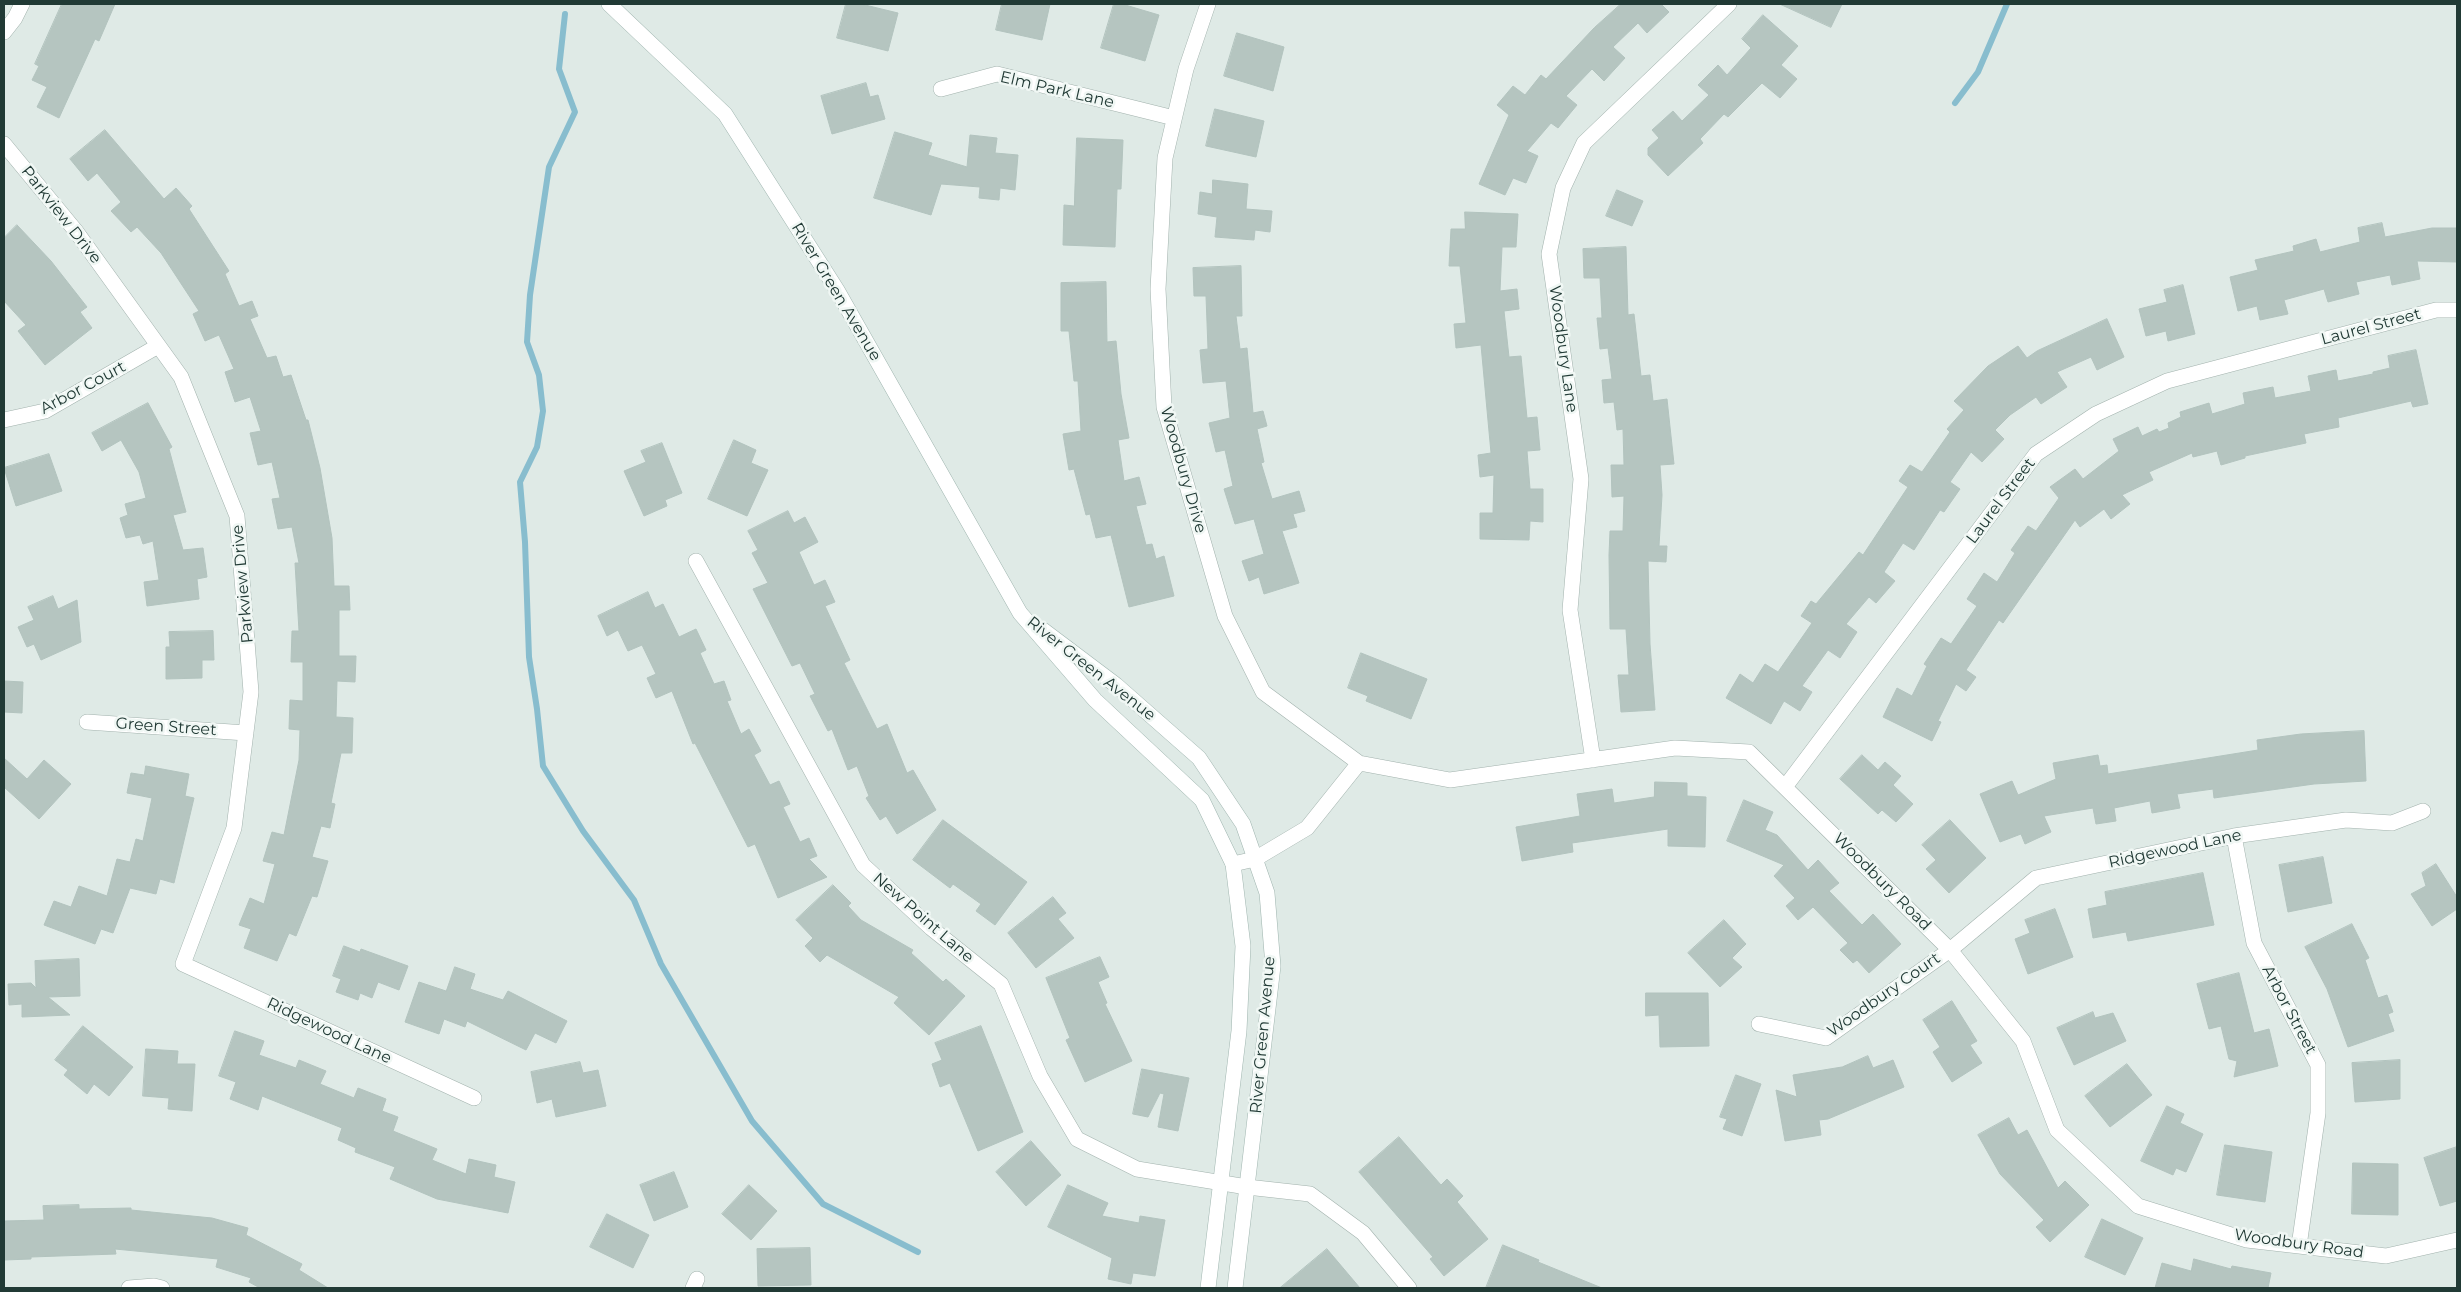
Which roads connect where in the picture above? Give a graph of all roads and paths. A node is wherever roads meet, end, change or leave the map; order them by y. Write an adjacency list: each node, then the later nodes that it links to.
1 (22, 4): 5 (street)
2 (609, 4): 13 (street, River Green Avenue)
3 (1208, 4): 7 (street, Woodbury Drive)
4 (1728, 4): 16 (street, Woodbury Lane)
5 (4, 32)
6 (941, 89): 7 (street, Elm Park Lane)
7 (1174, 118): 17 (street, Woodbury Drive)
8 (4, 144): 10 (street, Parkview Drive)
9 (2457, 310): 18 (street, Laurel Street)
10 (158, 346): 11 (street, Arbor Court); 15 (street, Parkview Drive)
11 (4, 420)
12 (696, 561): 27 (street, New Point Lane)
13 (1020, 613): 21 (street, River Green Avenue); 22 (street, River Green Avenue)
14 (87, 722): 15 (street, Green Street)
15 (246, 733): 24 (street, Parkview Drive)
16 (1593, 760): 17 (street, Woodbury Road); 18 (street, Woodbury Road)
17 (1359, 763): 21 (street)
18 (1785, 787): 23 (street, Woodbury Road)
19 (2423, 811): 20 (street, Ridgewood Lane)
20 (2234, 836): 23 (street, Ridgewood Lane); 30 (street, Arbor Street)
21 (1255, 859): 22 (street); 28 (street, River Green Avenue)
22 (1233, 864): 27 (street, River Green Avenue)
23 (1950, 950): 25 (street, Woodbury Court); 30 (street, Woodbury Road)
24 (184, 964): 26 (street, Ridgewood Lane)
25 (1759, 1024)
26 (474, 1098)
27 (1221, 1183): 28 (street, New Point Lane); 33 (street, River Green Avenue)
28 (1247, 1187): 34 (street, River Green Avenue); 35 (street, New Point Lane)
29 (2457, 1240): 30 (street, Woodbury Road)
30 (2299, 1246)
31 (129, 1288): 32 (street)
32 (162, 1288)
33 (1208, 1288)
34 (1236, 1288)
35 (1409, 1288)

